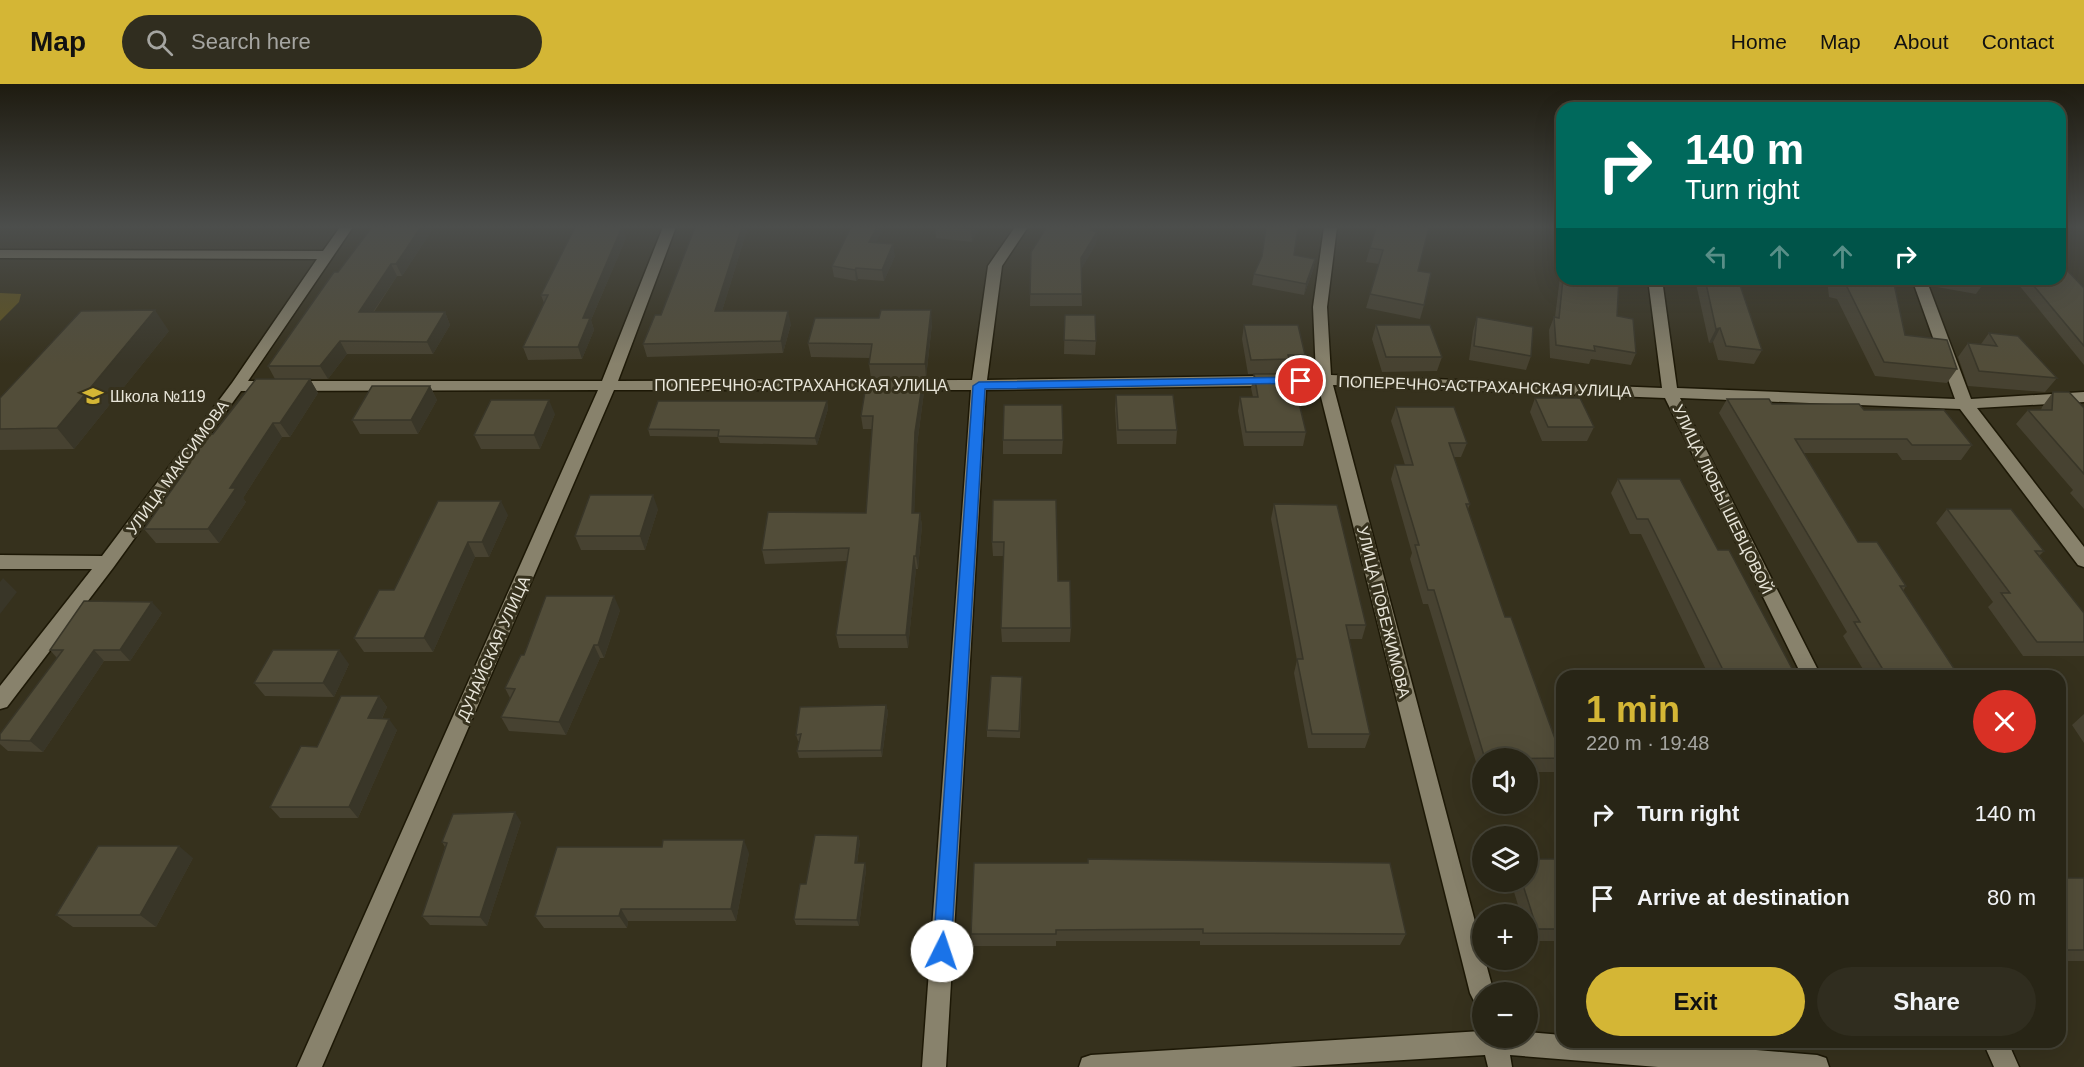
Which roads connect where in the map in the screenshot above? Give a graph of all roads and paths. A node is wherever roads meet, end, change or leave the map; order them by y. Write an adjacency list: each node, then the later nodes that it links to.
1 (313, 273): 8 (street, УЛИЦА МАКСИМОВА)
2 (651, 273): 9 (street, ДУНАЙСКАЯ УЛИЦА)
3 (994, 273): 10 (street)
4 (1325, 273): 7 (street, УЛИЦА ПОБЕЖИМОВА)
5 (1656, 285): 11 (street, УЛИЦА ЛЮБЫ ШЕВЦОВОЙ)
6 (1921, 285): 13 (street)
7 (1324, 380): 10 (street, ПОПЕРЕЧНО-АСТРАХАНСКАЯ УЛИЦА); 11 (street, ПОПЕРЕЧНО-АСТРАХАНСКАЯ УЛИЦА); 19 (street, УЛИЦА ПОБЕЖИМОВА)
8 (237, 386): 9 (street, ПОПЕРЕЧНО-АСТРАХАНСКАЯ УЛИЦА); 16 (street, УЛИЦА МАКСИМОВА)
9 (608, 386): 10 (street, ПОПЕРЕЧНО-АСТРАХАНСКАЯ УЛИЦА); 26 (street, ДУНАЙСКАЯ УЛИЦА)
10 (979, 386): 27 (street)
11 (1670, 393): 13 (street, ПОПЕРЕЧНО-АСТРАХАНСКАЯ УЛИЦА); 17 (street, УЛИЦА ЛЮБЫ ШЕВЦОВОЙ)
12 (2084, 398): 13 (street, ПОПЕРЕЧНО-АСТРАХАНСКАЯ УЛИЦА)
13 (1965, 404): 14 (street)
14 (2084, 560)
15 (0, 562): 16 (street)
16 (107, 563): 18 (street, УЛИЦА МАКСИМОВА)
17 (1808, 670)
18 (0, 701)
19 (1479, 982)
20 (1472, 1041): 28 (street)
21 (1538, 1044): 22 (street)
22 (1556, 1045)
23 (1496, 1048): 29 (street)
24 (1590, 1048): 30 (street)
25 (1998, 1048): 31 (street)
26 (309, 1067)
27 (934, 1067)
28 (1091, 1067)
29 (1500, 1067)
30 (1817, 1067)
31 (2007, 1067)

